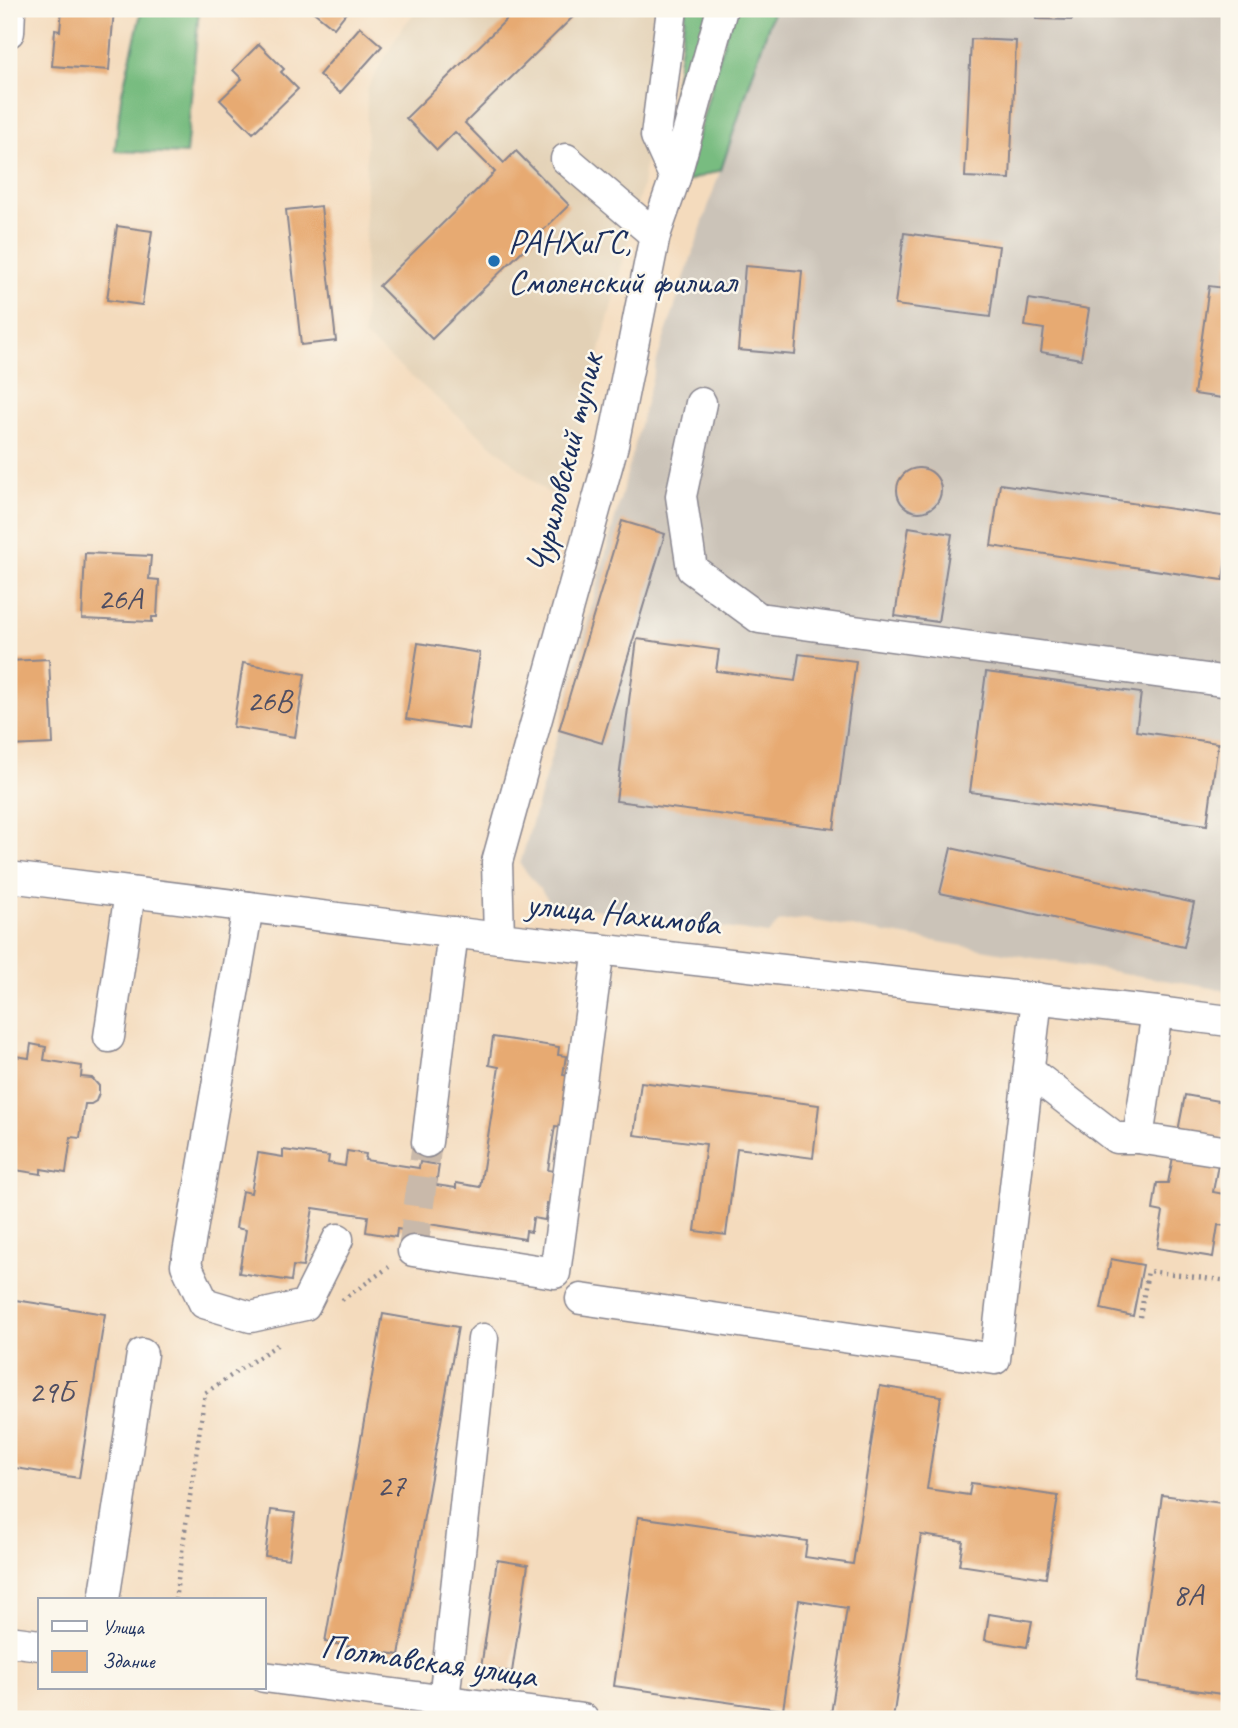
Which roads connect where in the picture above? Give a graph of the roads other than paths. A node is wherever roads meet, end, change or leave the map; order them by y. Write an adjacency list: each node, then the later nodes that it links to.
1 (10, 9): 4 (street)
2 (672, 9): 6 (street)
3 (722, 9): 6 (street, Чуриловский тупик)
4 (9, 32)
5 (566, 159): 7 (street)
6 (675, 178): 7 (street, Чуриловский тупик)
7 (655, 235): 14 (street, Чуриловский тупик)
8 (701, 403): 9 (street)
9 (1229, 682)
10 (9, 877): 11 (street, улица Нахимова)
11 (130, 892): 12 (street, улица Нахимова); 19 (street)
12 (248, 907): 13 (street, улица Нахимова); 24 (street)
13 (453, 932): 14 (street, улица Нахимова); 22 (street)
14 (499, 938): 15 (street, улица Нахимова)
15 (599, 949): 16 (street, улица Нахимова); 25 (street)
16 (1037, 998): 17 (street, улица Нахимова); 20 (street)
17 (1157, 1012): 18 (street, улица Нахимова); 21 (street)
18 (1229, 1021)
19 (109, 1037)
20 (1028, 1071): 21 (street); 26 (street)
21 (1138, 1138): 23 (street)
22 (428, 1142)
23 (1229, 1152)
24 (338, 1239)
25 (413, 1251)
26 (581, 1299)
27 (482, 1339): 33 (street)
28 (142, 1354): 29 (street)
29 (104, 1598)
30 (9, 1641): 31 (street)
31 (38, 1646)
32 (266, 1676): 33 (street, Полтавская улица)
33 (443, 1710): 34 (street, Полтавская улица)
34 (583, 1719)

